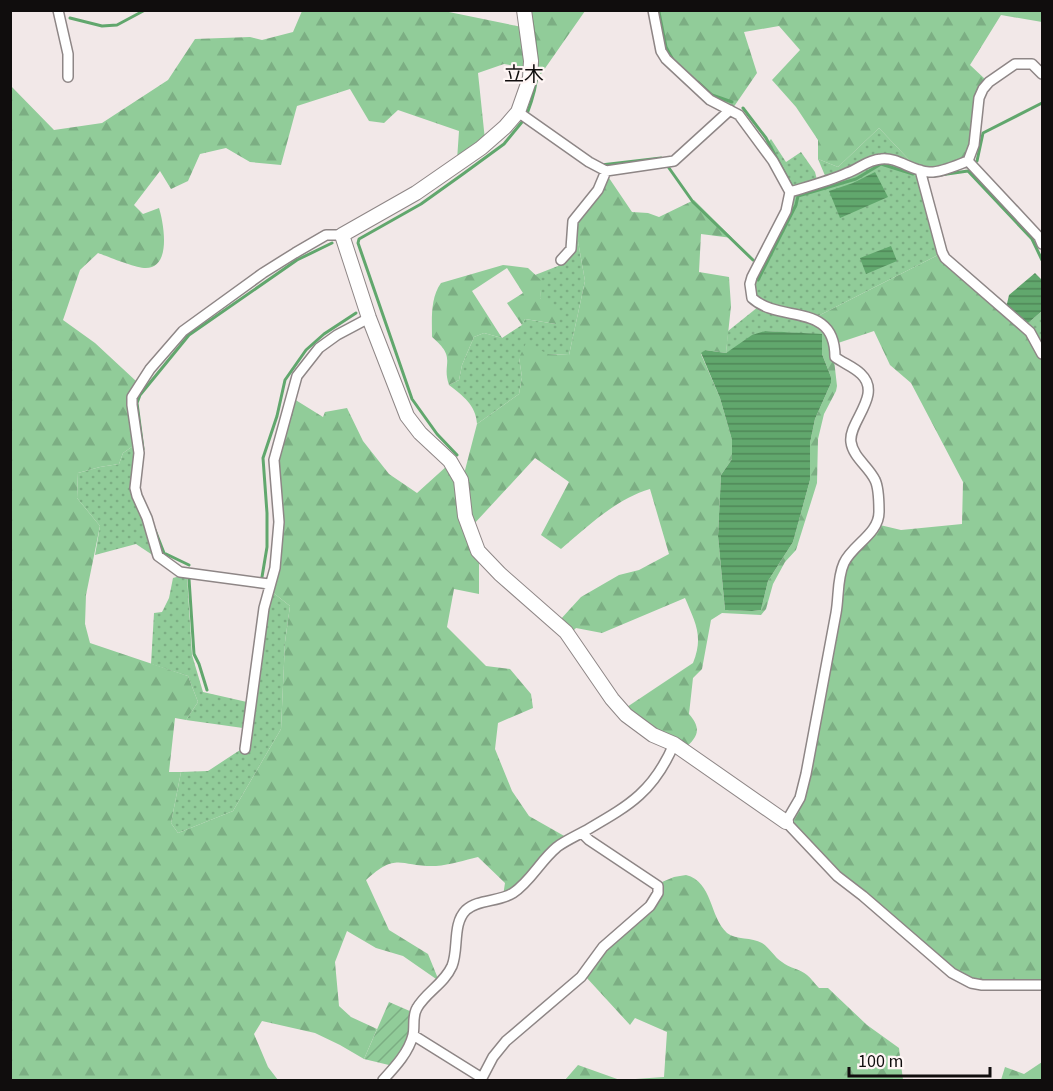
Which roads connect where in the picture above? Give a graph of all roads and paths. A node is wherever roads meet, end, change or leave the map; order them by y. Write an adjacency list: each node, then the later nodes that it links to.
1 (58, 10): 5 (street)
2 (524, 10): 7 (street)
3 (654, 13): 6 (street)
4 (1042, 74): 8 (street)
5 (68, 77)
6 (730, 110): 10 (street); 11 (street)
7 (518, 112): 10 (street); 12 (street)
8 (968, 161): 9 (street); 13 (street)
9 (920, 170): 11 (street); 16 (street)
10 (606, 171): 14 (street)
11 (790, 192): 20 (street)
12 (342, 235): 15 (street); 17 (street)
13 (1042, 244)
14 (561, 260)
15 (369, 318): 17 (street); 18 (street)
16 (1042, 354)
17 (269, 584): 19 (street)
18 (674, 744): 20 (street); 21 (street)
19 (245, 749)
20 (786, 822): 22 (street)
21 (582, 833): 23 (street); 24 (street)
22 (1042, 985)
23 (413, 1035): 24 (street); 25 (street)
24 (484, 1079)
25 (383, 1080)

